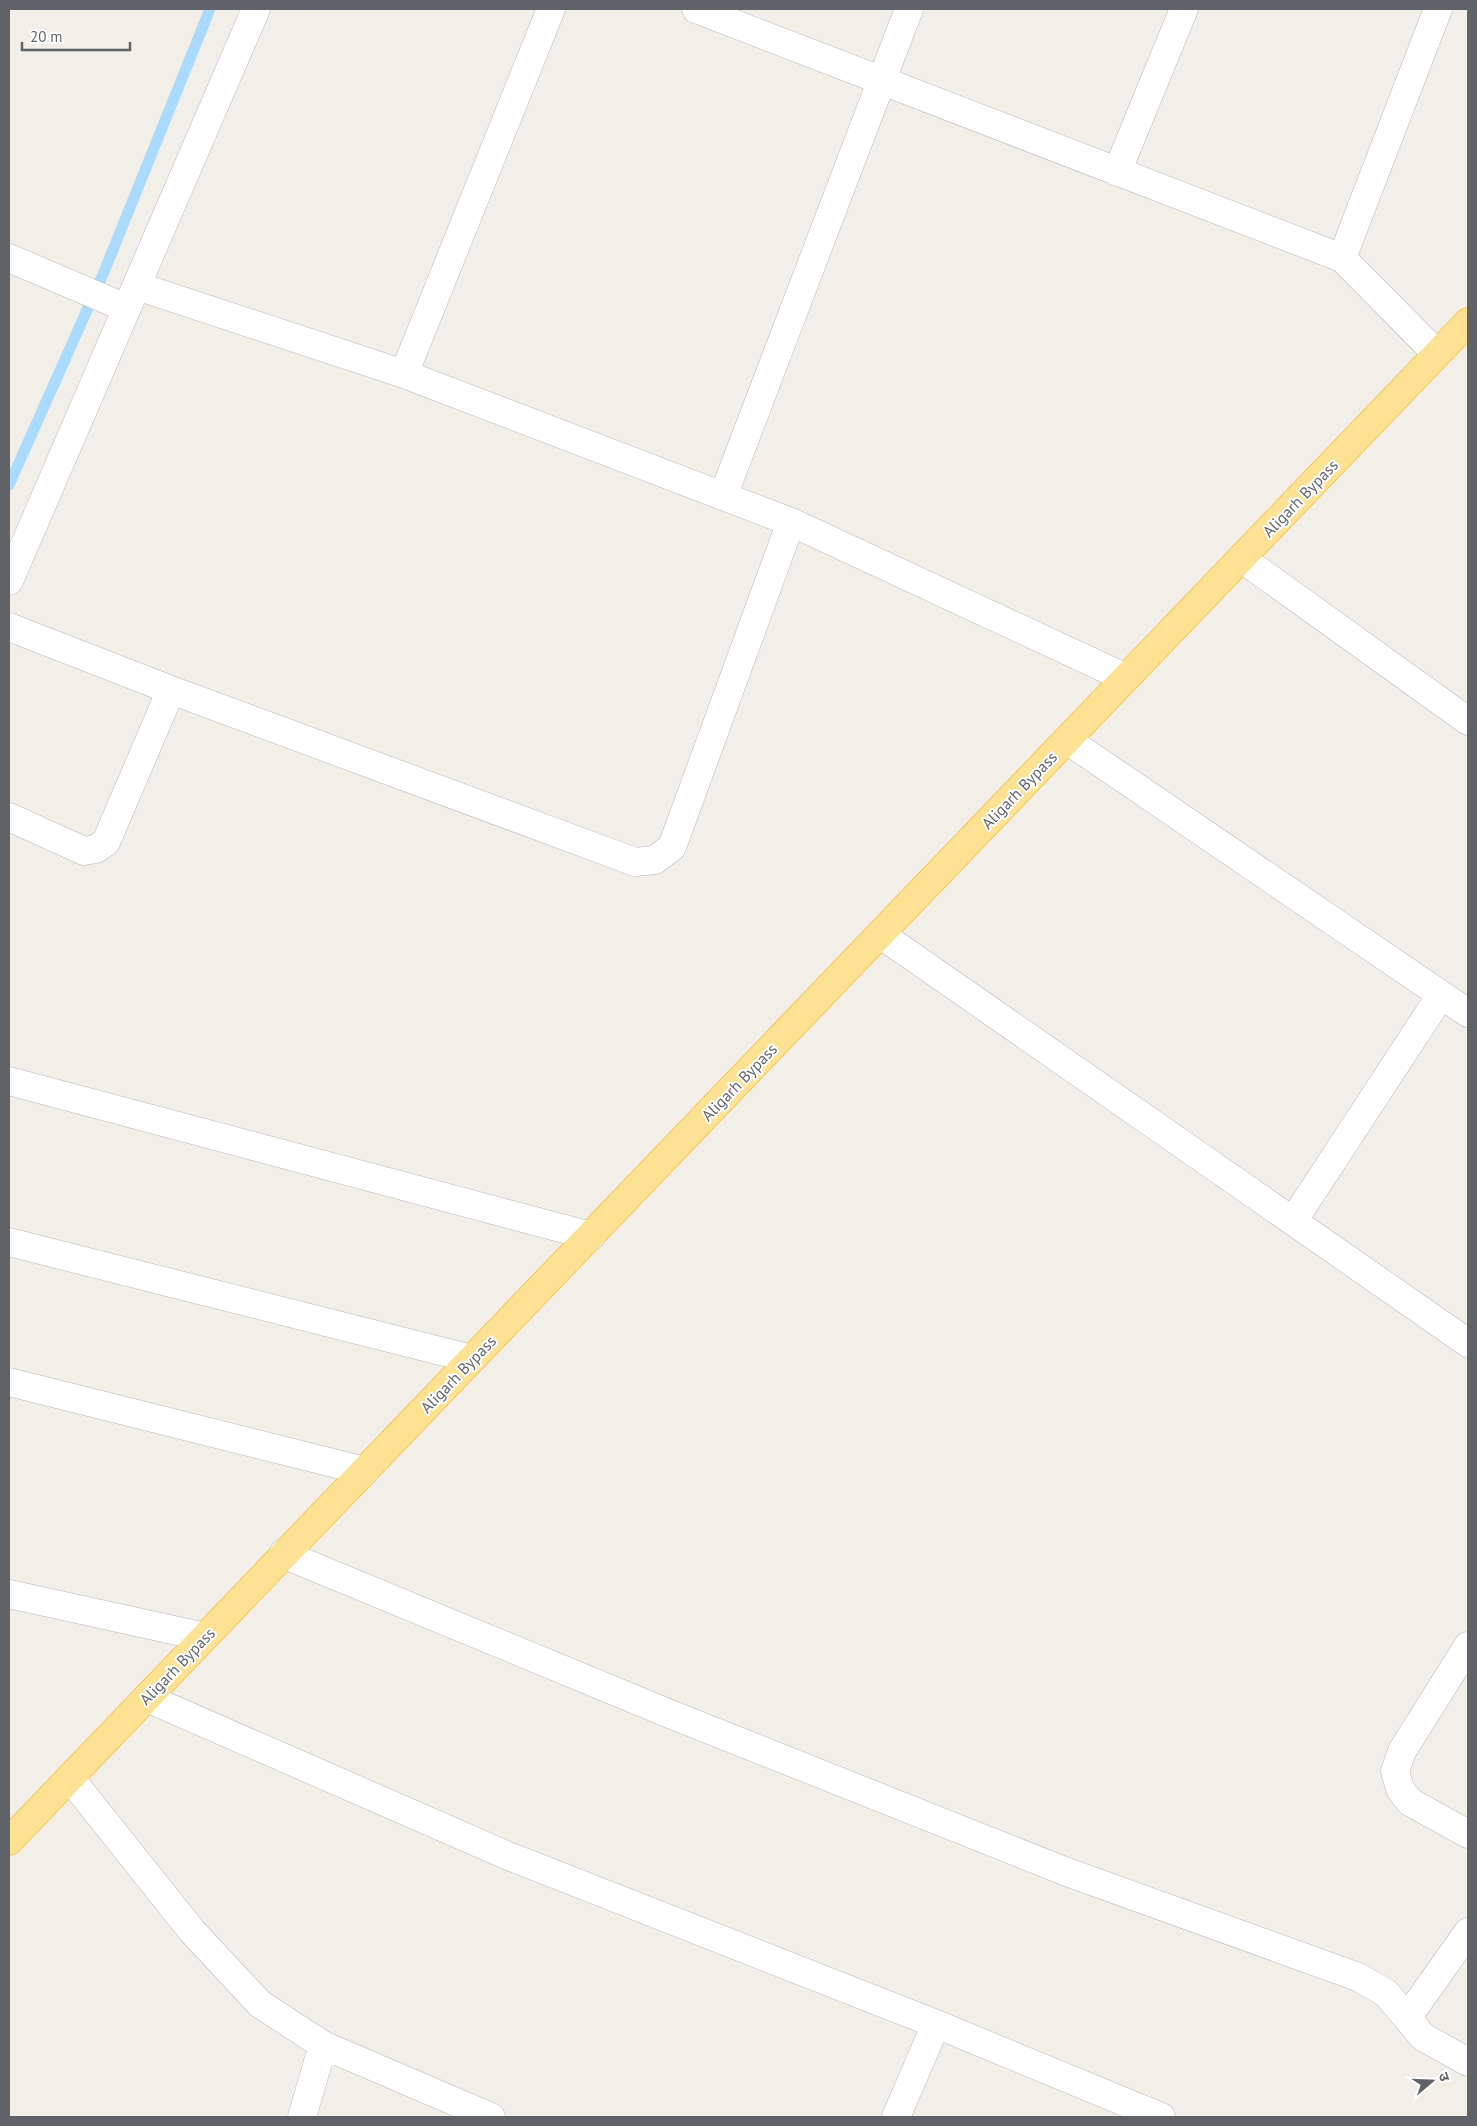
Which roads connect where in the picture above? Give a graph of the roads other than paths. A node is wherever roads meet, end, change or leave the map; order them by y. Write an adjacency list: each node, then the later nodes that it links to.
1 (551, 9): 14 (street)
2 (696, 9): 7 (street)
3 (909, 9): 7 (street)
4 (1184, 9): 8 (street)
5 (1438, 9): 10 (street)
6 (253, 10): 11 (street)
7 (882, 80): 8 (street); 15 (street)
8 (1116, 172): 10 (street)
9 (9, 258): 11 (street)
10 (1342, 258): 13 (street)
11 (114, 296): 14 (street); 17 (street)
12 (1468, 322): 13 (highway, Aligarh Bypass)
13 (1437, 354): 18 (highway, Aligarh Bypass)
14 (404, 374): 15 (street)
15 (723, 496): 16 (street)
16 (792, 522): 21 (street); 22 (street)
17 (18, 535): 19 (street)
18 (1242, 558): 21 (highway, Aligarh Bypass); 23 (street)
19 (9, 581)
20 (9, 627): 22 (street)
21 (1126, 678): 24 (highway, Aligarh Bypass)
22 (171, 690): 25 (street)
23 (1468, 722)
24 (1067, 740): 26 (highway, Aligarh Bypass); 27 (street)
25 (9, 817)
26 (880, 934): 30 (street); 31 (highway, Aligarh Bypass)
27 (1441, 995): 28 (street); 30 (street)
28 (1468, 1013)
29 (9, 1081): 31 (street)
30 (1293, 1221): 33 (street)
31 (591, 1236): 34 (highway, Aligarh Bypass)
32 (9, 1242): 34 (street)
33 (1468, 1343)
34 (472, 1359): 36 (highway, Aligarh Bypass)
35 (9, 1382): 36 (street)
36 (365, 1471): 37 (highway, Aligarh Bypass)
37 (283, 1554): 39 (highway, Aligarh Bypass); 46 (street)
38 (9, 1594): 39 (street)
39 (205, 1637): 41 (highway, Aligarh Bypass)
40 (1468, 1646): 43 (street)
41 (146, 1698): 42 (highway, Aligarh Bypass); 47 (street)
42 (70, 1778): 44 (highway, Aligarh Bypass); 48 (street)
43 (1468, 1834)
44 (9, 1841)
45 (1468, 1932): 46 (street)
46 (1407, 2018): 49 (street)
47 (936, 2024): 52 (street); 53 (street)
48 (324, 2044): 50 (street); 51 (street)
49 (1468, 2062)
50 (302, 2117)
51 (491, 2117)
52 (896, 2117)
53 (1161, 2117)

